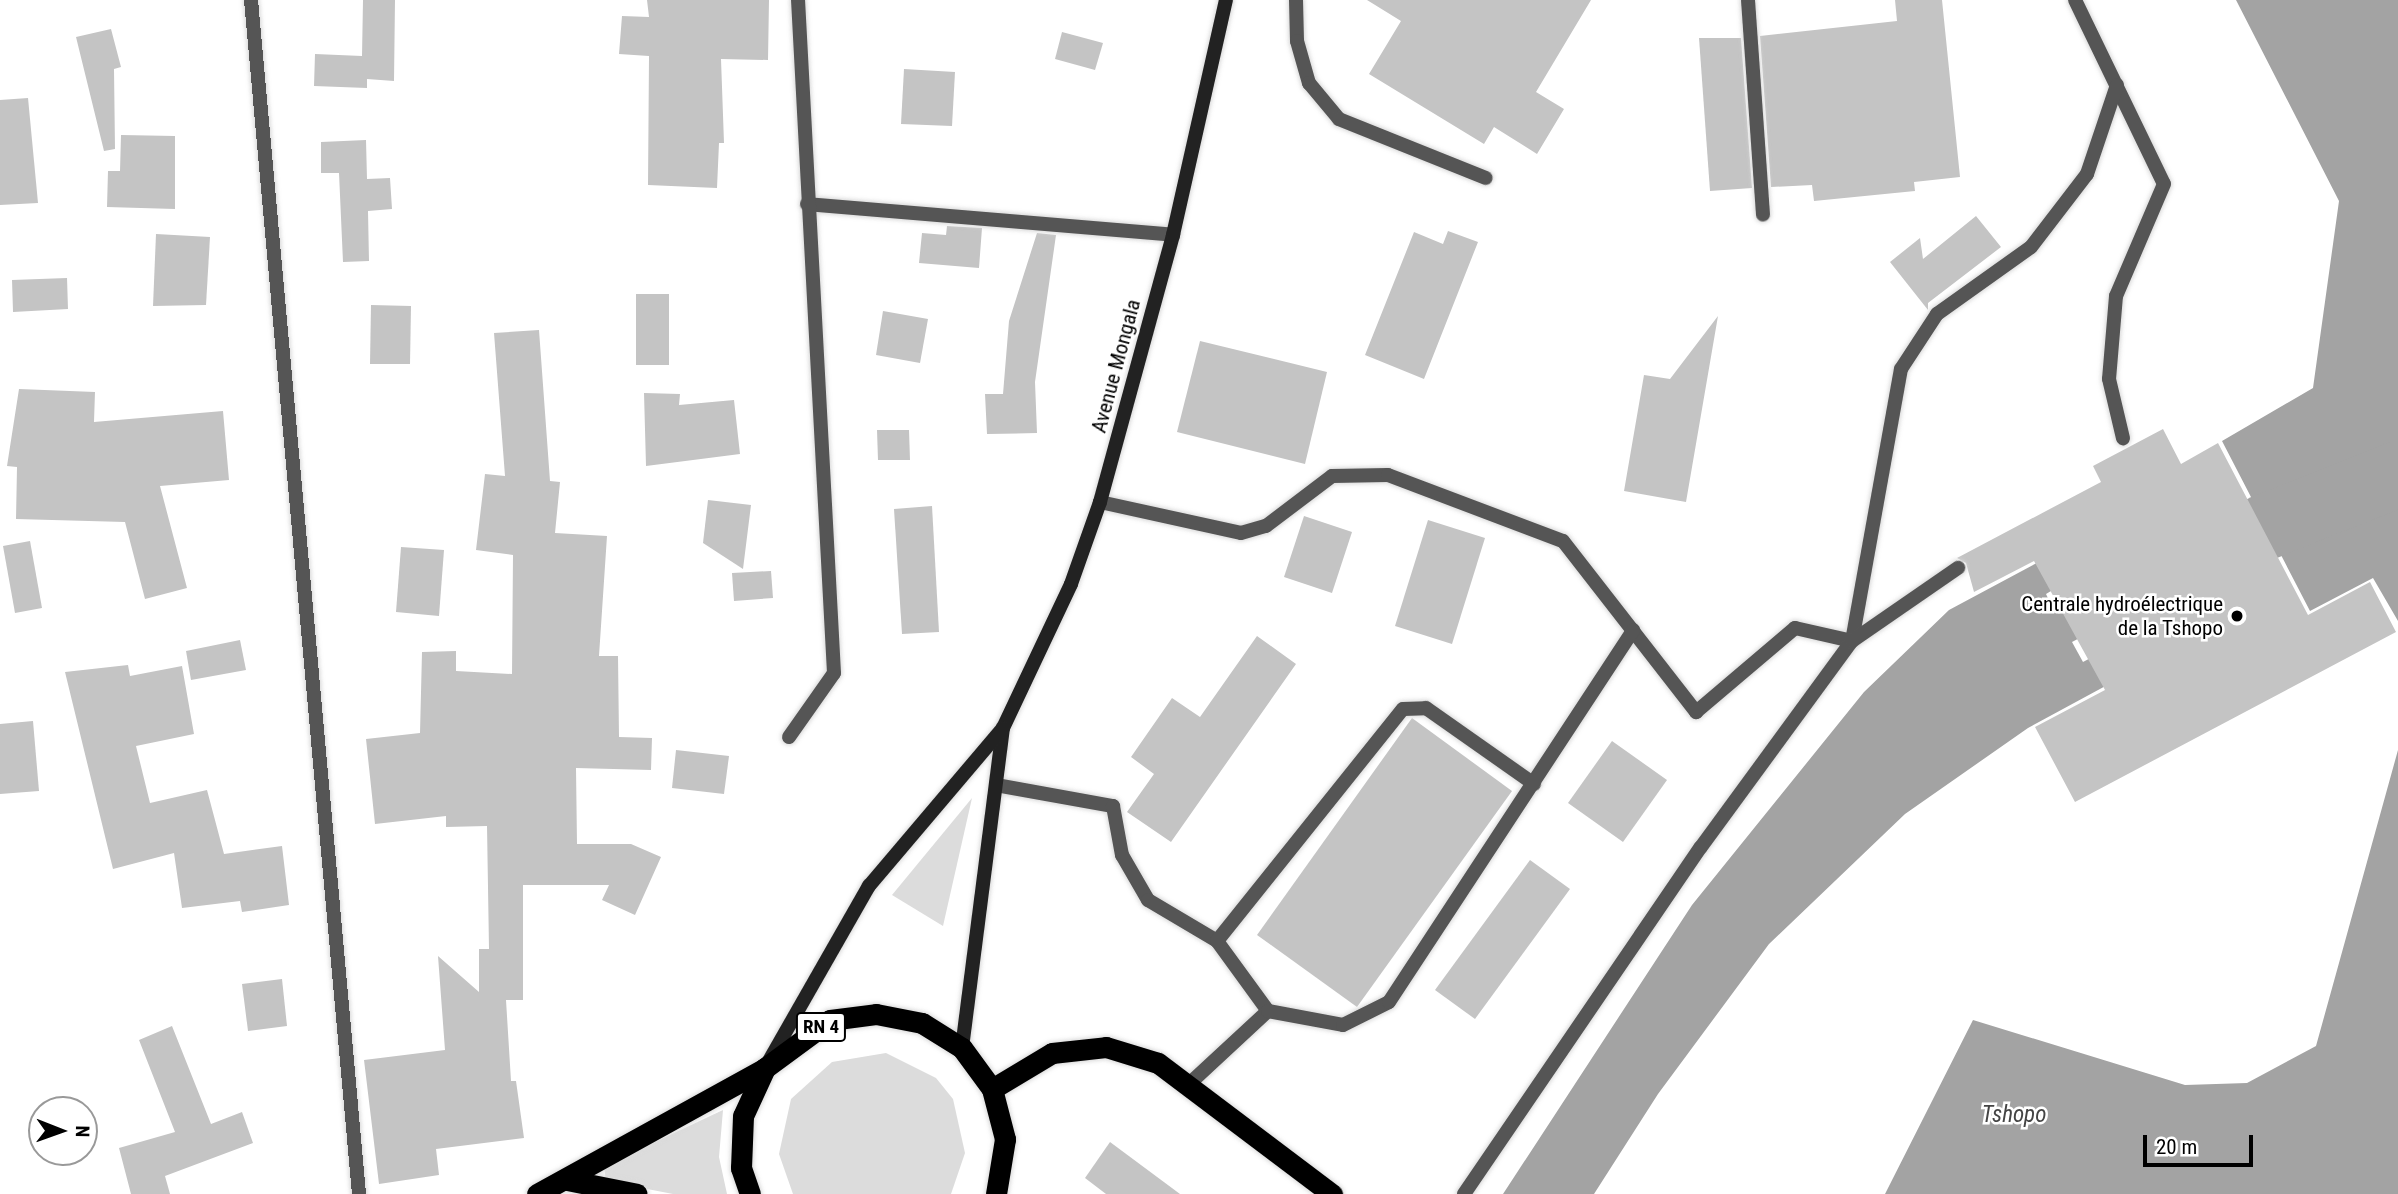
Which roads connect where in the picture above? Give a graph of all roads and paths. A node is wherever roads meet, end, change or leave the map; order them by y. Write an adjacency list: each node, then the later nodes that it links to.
1 (251, 0): 28 (street)
2 (798, 0): 9 (street)
3 (1226, 0): 11 (street, Avenue Mongala)
4 (1296, 0): 8 (street)
5 (1748, 0): 10 (street)
6 (2075, 0): 7 (street)
7 (2117, 85): 12 (street); 16 (street)
8 (1486, 178)
9 (807, 204): 11 (street); 18 (street)
10 (1763, 214)
11 (1173, 235): 13 (street, Avenue Mongala)
12 (2123, 438)
13 (1100, 502): 15 (street); 17 (street, Avenue Mongala)
14 (1958, 568): 16 (street)
15 (1633, 631): 16 (street); 20 (street)
16 (1852, 641): 34 (street)
17 (1003, 728): 19 (street); 24 (street)
18 (789, 737)
19 (996, 785): 21 (street); 23 (street)
20 (1534, 785): 21 (street); 22 (street)
21 (1217, 941): 22 (street)
22 (1268, 1011): 25 (street)
23 (962, 1048): 24 (highway, RN 4); 26 (highway, RN 4)
24 (765, 1069): 27 (highway, RN 4); 31 (highway, RN 4)
25 (1188, 1085): 26 (highway); 33 (highway)
26 (992, 1089): 32 (highway, RN 4)
27 (567, 1180): 29 (highway, RN 4); 30 (highway)
28 (359, 1194)
29 (537, 1194)
30 (637, 1194)
31 (750, 1194)
32 (996, 1194)
33 (1332, 1194)
34 (1464, 1194)

